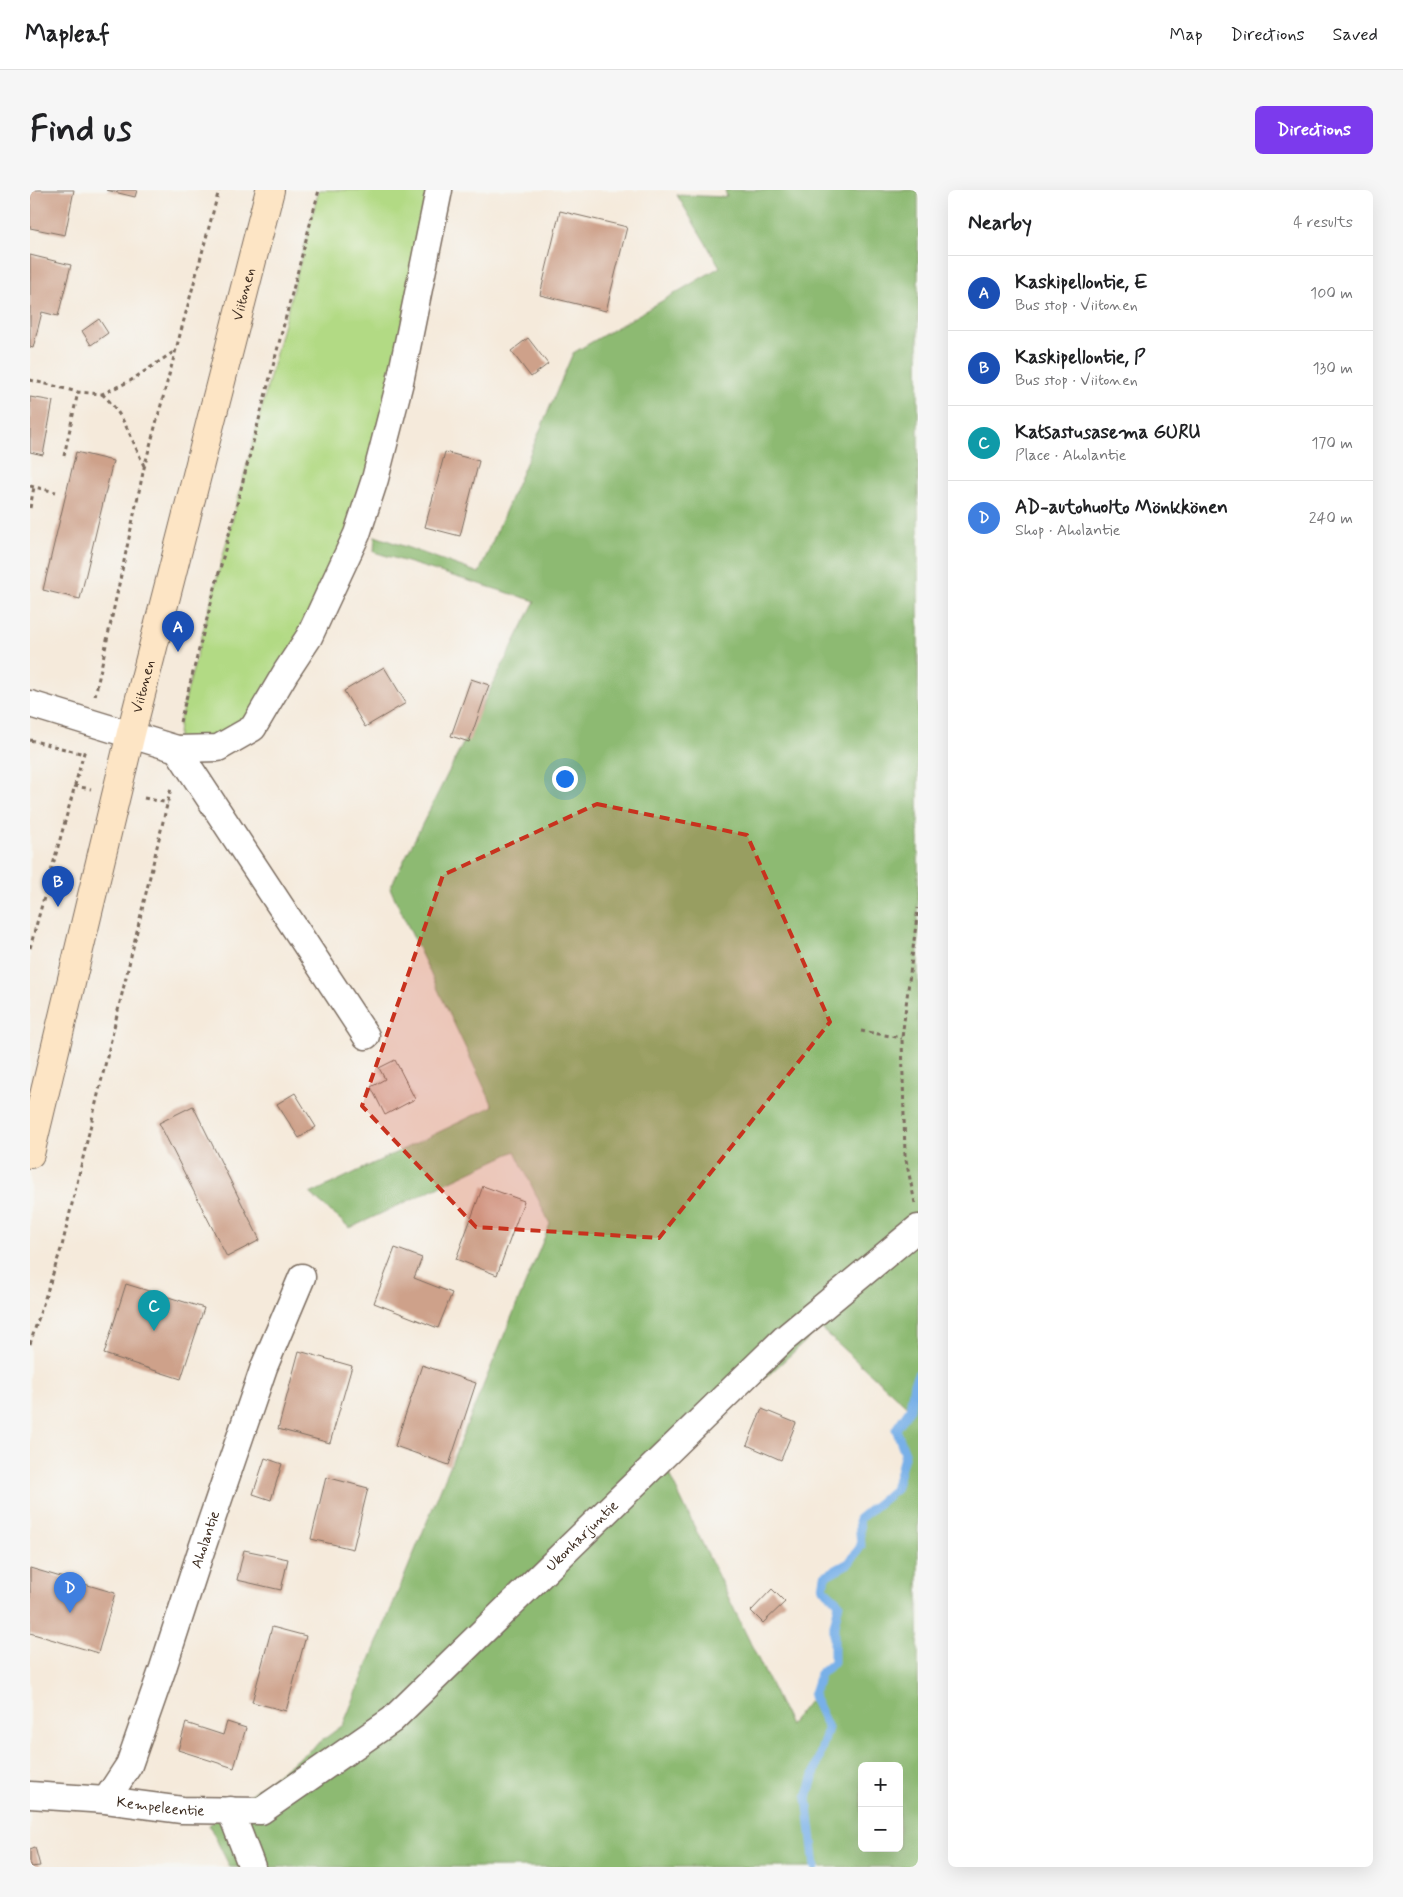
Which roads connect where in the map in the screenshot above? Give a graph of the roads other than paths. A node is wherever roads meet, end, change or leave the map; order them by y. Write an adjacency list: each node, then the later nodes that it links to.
1 (270, 190): 4 (main road, Viitonen)
2 (439, 190): 5 (street)
3 (30, 704): 4 (street)
4 (131, 733): 5 (street); 7 (main road, Viitonen)
5 (177, 749): 6 (street)
6 (366, 1036)
7 (30, 1154)
8 (917, 1219): 12 (street, Ukonharjuntie)
9 (302, 1277): 11 (street, Aholantie)
10 (30, 1795): 11 (street, Kempeleentie)
11 (106, 1800): 12 (street, Kempeleentie)
12 (230, 1810): 13 (street)
13 (252, 1867)

